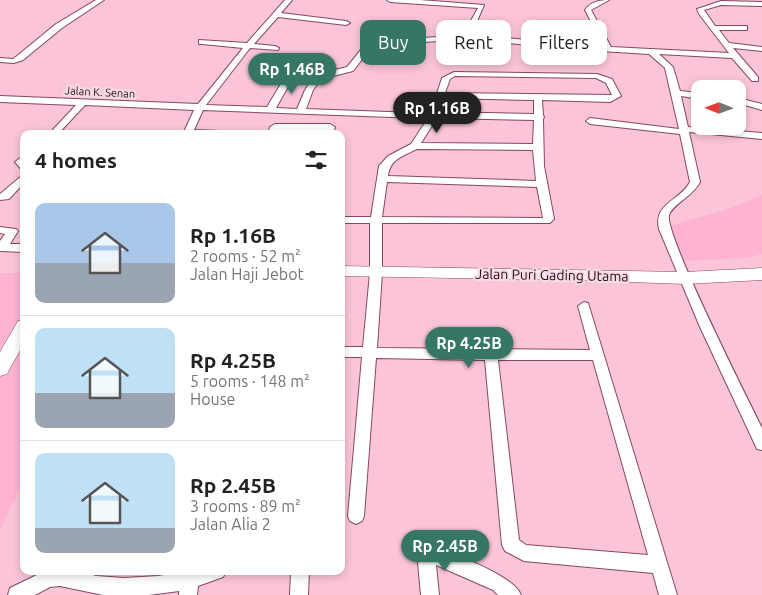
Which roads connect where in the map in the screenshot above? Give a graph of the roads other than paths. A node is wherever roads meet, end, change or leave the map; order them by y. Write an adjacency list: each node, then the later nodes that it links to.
1 (101, 0): 22 (street)
2 (289, 0): 7 (street)
3 (390, 0): 8 (street)
4 (606, 0): 18 (street)
5 (721, 1): 6 (street); 10 (street)
6 (762, 4)
7 (276, 15): 9 (street); 16 (street)
8 (475, 20)
9 (346, 23)
10 (714, 28): 11 (street); 15 (street)
11 (744, 28)
12 (436, 40): 35 (street)
13 (511, 40): 18 (street)
14 (202, 42): 16 (street)
15 (728, 45): 19 (street); 21 (street)
16 (247, 46): 17 (street); 33 (street)
17 (276, 48)
18 (608, 48): 20 (street)
19 (762, 49)
20 (649, 50): 21 (street); 25 (street)
21 (734, 56): 24 (street)
22 (0, 60)
23 (295, 67): 34 (street)
24 (755, 79)
25 (676, 93): 27 (street); 44 (street)
26 (440, 95): 28 (street); 28 (street); 36 (street)
27 (691, 95)
28 (538, 97): 38 (street)
29 (0, 99): 30 (street, Jalan K. Senan)
30 (83, 102): 33 (street, Jalan K. Senan); 40 (street)
31 (746, 103): 32 (street)
32 (762, 107)
33 (200, 108): 34 (street, Jalan K. Senan); 41 (street)
34 (270, 110): 35 (street, Jalan K. Senan)
35 (300, 112): 37 (street, Jalan K. Senan)
36 (434, 115): 38 (street); 46 (street)
37 (416, 116)
38 (540, 117): 47 (street)
39 (590, 121): 44 (street)
40 (57, 130)
41 (189, 130)
42 (274, 130): 43 (street)
43 (329, 130)
44 (684, 130): 45 (street); 60 (street)
45 (762, 136)
46 (415, 146): 47 (street); 48 (street)
47 (538, 147): 50 (street)
48 (383, 179): 50 (street); 53 (street)
49 (20, 181): 51 (street)
50 (541, 184): 53 (street)
51 (0, 197)
52 (345, 220): 53 (street)
53 (376, 224): 58 (street)
54 (0, 230): 55 (street)
55 (1, 247): 56 (street)
56 (20, 248)
57 (345, 271): 58 (street, Jalan Puri Gading Utama)
58 (376, 273): 60 (street, Jalan Puri Gading Utama); 64 (street)
59 (762, 274): 60 (street, Jalan Puri Gading Utama)
60 (685, 278): 68 (street)
61 (584, 306): 66 (street)
62 (20, 333): 67 (street)
63 (345, 352): 64 (street)
64 (369, 352): 65 (street); 69 (street)
65 (491, 355): 66 (street); 70 (street)
66 (598, 355): 70 (street)
67 (0, 369)
68 (762, 444)
69 (356, 516)
70 (659, 565): 79 (street)
71 (210, 575): 73 (street)
72 (300, 575): 76 (street)
73 (189, 588): 74 (street)
74 (96, 590): 75 (street)
75 (17, 595)
76 (299, 595)
77 (430, 595): 78 (street)
78 (512, 595)
79 (668, 595)

